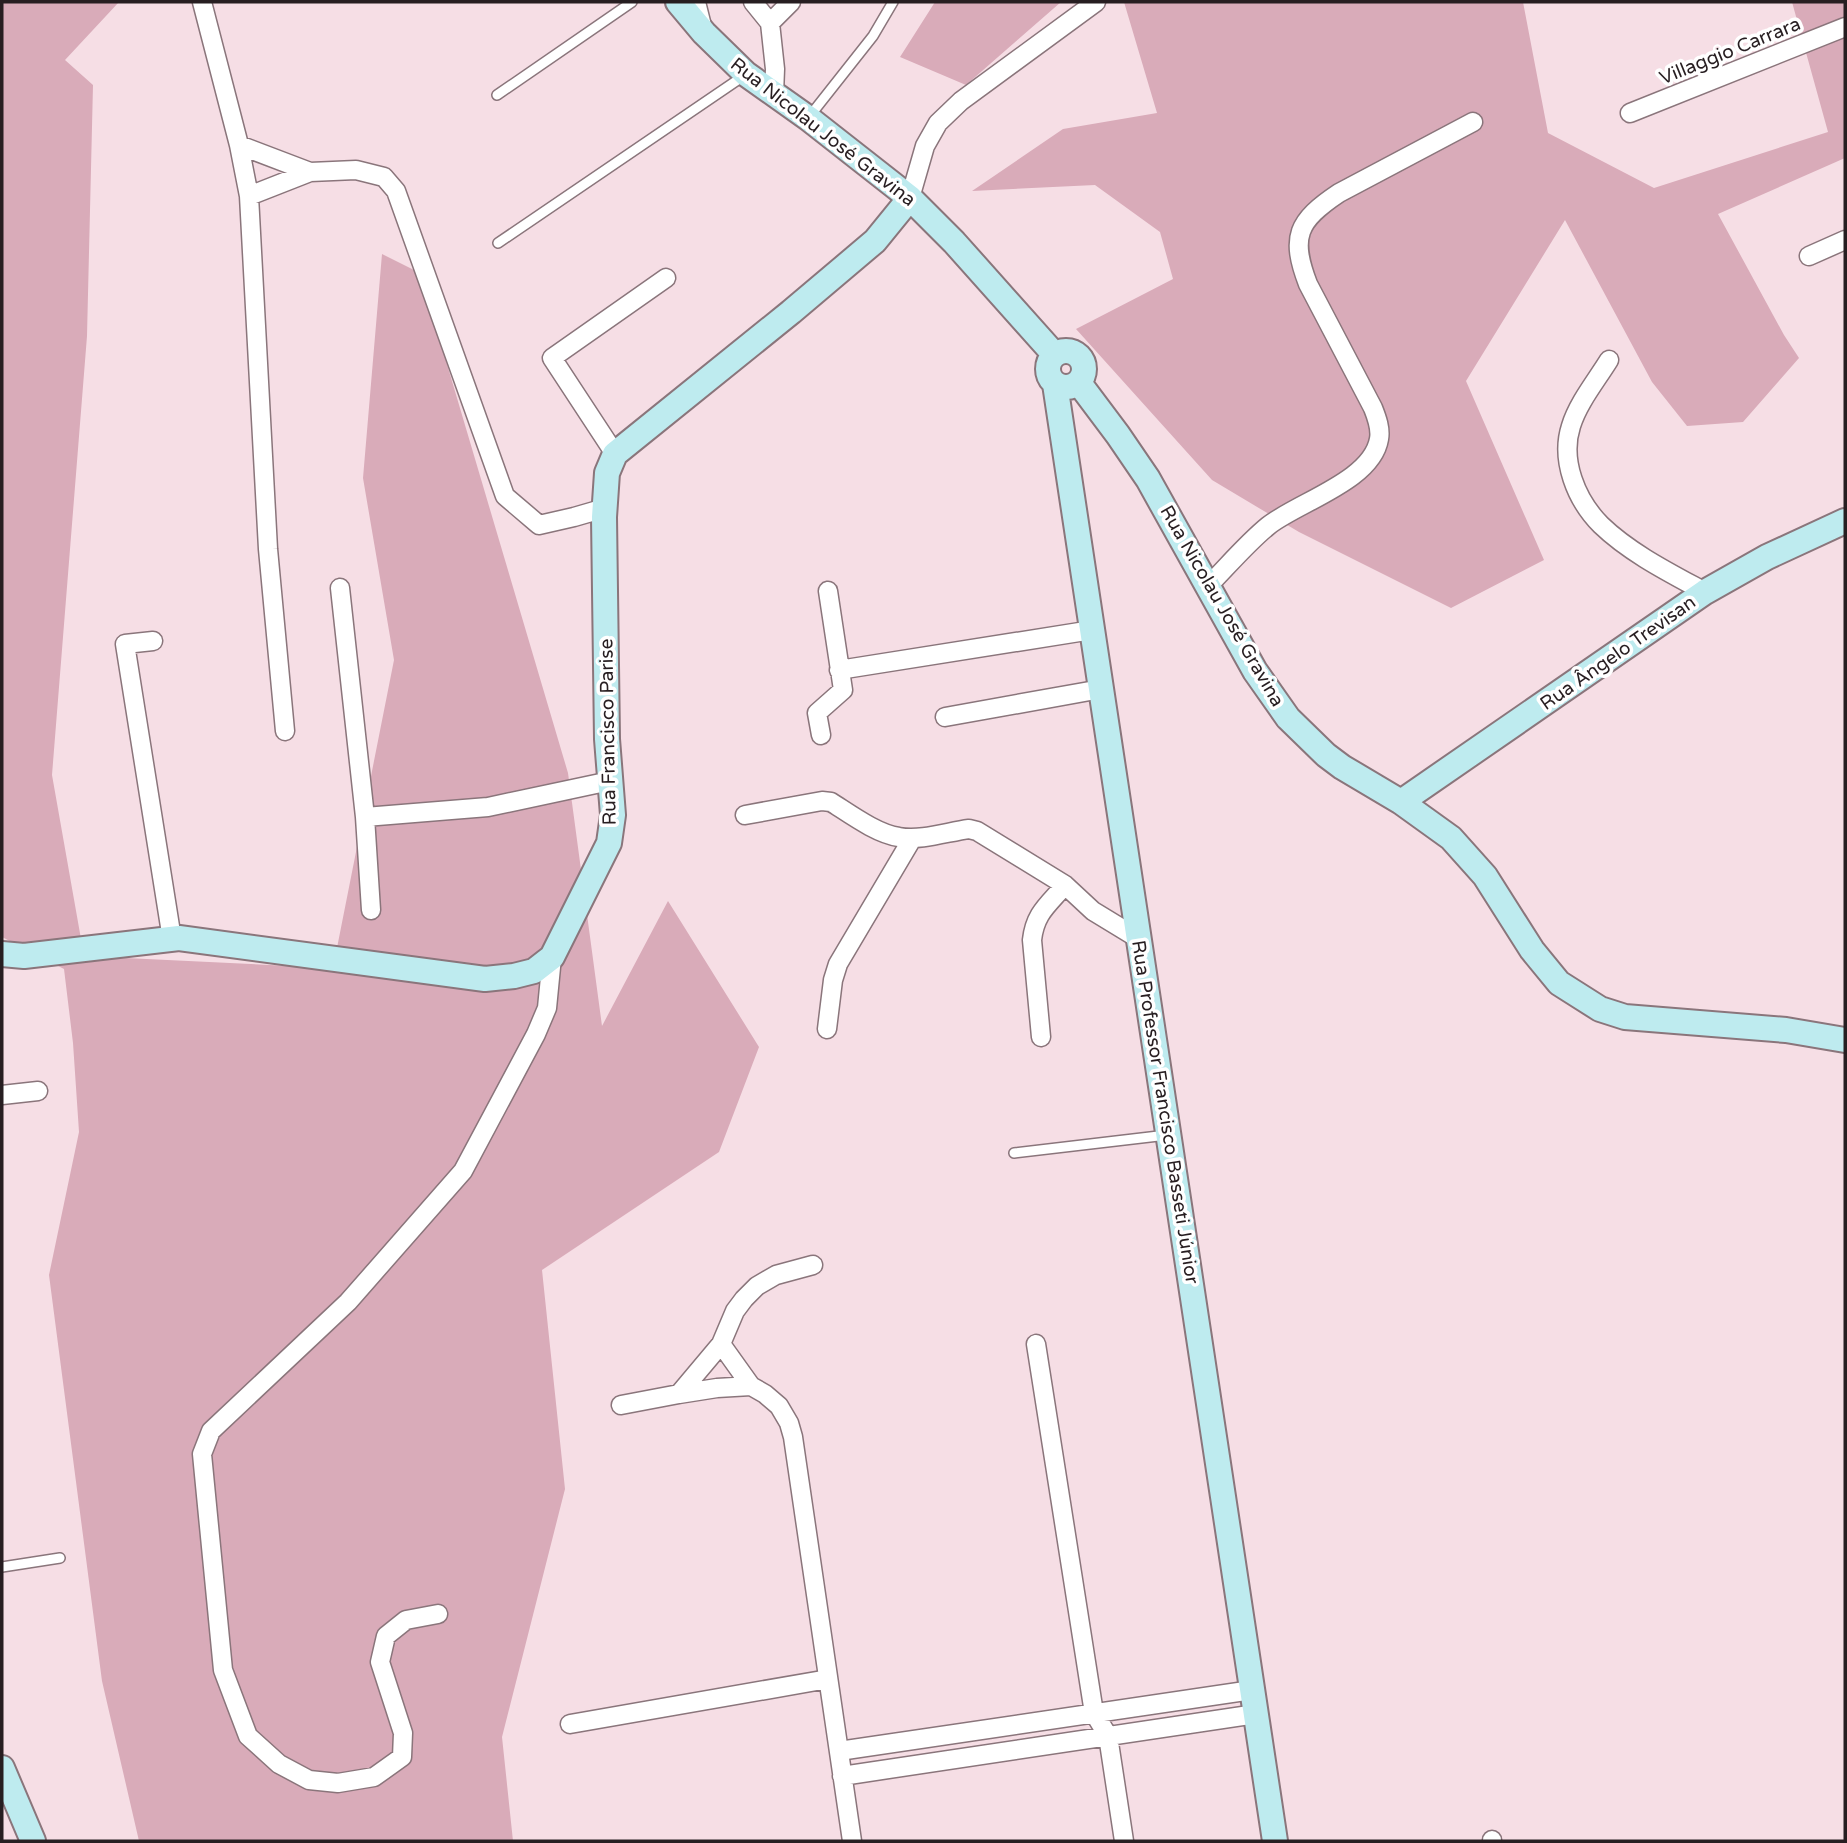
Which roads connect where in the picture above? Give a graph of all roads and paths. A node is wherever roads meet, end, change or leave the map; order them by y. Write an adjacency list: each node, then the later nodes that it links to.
1 (202, 2): 18 (street)
2 (632, 2): 14 (lane)
3 (678, 2): 11 (main road, Rua Nicolau José Gravina)
4 (696, 2): 11 (street)
5 (752, 2): 9 (street)
6 (791, 2): 9 (street)
7 (893, 2): 16 (lane)
8 (1096, 2): 21 (street)
9 (770, 23): 13 (street)
10 (1845, 27): 15 (street, Villaggio Carrara)
11 (704, 33): 12 (main road, Rua Nicolau José Gravina)
12 (746, 74): 13 (main road, Rua Nicolau José Gravina); 23 (lane)
13 (774, 94): 16 (main road, Rua Nicolau José Gravina)
14 (497, 96)
15 (1630, 113)
16 (808, 118): 21 (main road, Rua Nicolau José Gravina)
17 (1473, 122): 32 (street)
18 (239, 145): 19 (street); 20 (street)
19 (310, 172): 20 (street); 30 (street)
20 (248, 196): 41 (street)
21 (910, 198): 26 (main road, Rua Nicolau José Gravina); 29 (main road)
22 (1845, 240): 24 (street)
23 (498, 243)
24 (1809, 256)
25 (666, 278): 29 (street)
26 (1054, 354): 28 (main road, Rua Professor Francisco Basseti Júnior)
27 (1609, 360): 35 (street)
28 (1067, 383): 32 (main road, Rua Nicolau José Gravina); 36 (main road, Rua Professor Francisco Basseti Júnior)
29 (615, 454): 30 (main road, Rua Francisco Parise)
30 (605, 508): 43 (main road, Rua Francisco Parise)
31 (1845, 521): 35 (main road, Rua Ângelo Trevisan)
32 (1208, 587): 44 (main road, Rua Nicolau José Gravina)
33 (340, 588): 46 (street)
34 (828, 591): 38 (street)
35 (1705, 592): 44 (main road, Rua Ângelo Trevisan)
36 (1092, 630): 38 (street); 39 (main road, Rua Professor Francisco Basseti Júnior)
37 (153, 641): 50 (street)
38 (839, 670): 42 (street)
39 (1101, 689): 40 (street); 51 (main road, Rua Professor Francisco Basseti Júnior)
40 (944, 717)
41 (285, 731)
42 (821, 735)
43 (610, 781): 46 (street); 53 (main road, Rua Francisco Parise)
44 (1401, 802): 56 (main road, Rua Nicolau José Gravina)
45 (745, 815): 47 (street)
46 (365, 817): 49 (street)
47 (912, 839): 48 (street); 54 (street)
48 (1065, 885): 51 (street); 55 (street)
49 (371, 910)
50 (172, 939): 52 (main road); 53 (main road)
51 (1139, 939): 59 (main road, Rua Professor Francisco Basseti Júnior)
52 (2, 954)
53 (552, 957): 69 (street)
54 (827, 1029)
55 (1041, 1038)
56 (1845, 1040)
57 (38, 1091): 58 (street)
58 (2, 1096)
59 (1168, 1134): 60 (lane); 71 (main road, Rua Professor Francisco Basseti Júnior)
60 (1014, 1153)
61 (813, 1265): 62 (street)
62 (721, 1344): 64 (street); 65 (street)
63 (1036, 1344): 72 (street)
64 (751, 1386): 65 (street); 70 (street)
65 (679, 1394): 66 (street)
66 (621, 1405)
67 (60, 1558): 68 (lane)
68 (2, 1567)
69 (438, 1614)
70 (828, 1679): 73 (street); 75 (street)
71 (1254, 1702): 72 (street); 74 (street); 81 (main road, Rua Professor Francisco Basseti Júnior)
72 (1094, 1713): 74 (street); 75 (street)
73 (570, 1724)
74 (1108, 1736): 77 (street); 80 (street)
75 (839, 1751): 77 (street)
76 (2, 1768): 78 (main road)
77 (842, 1776): 79 (street)
78 (33, 1841)
79 (852, 1841)
80 (1124, 1841)
81 (1275, 1841)

